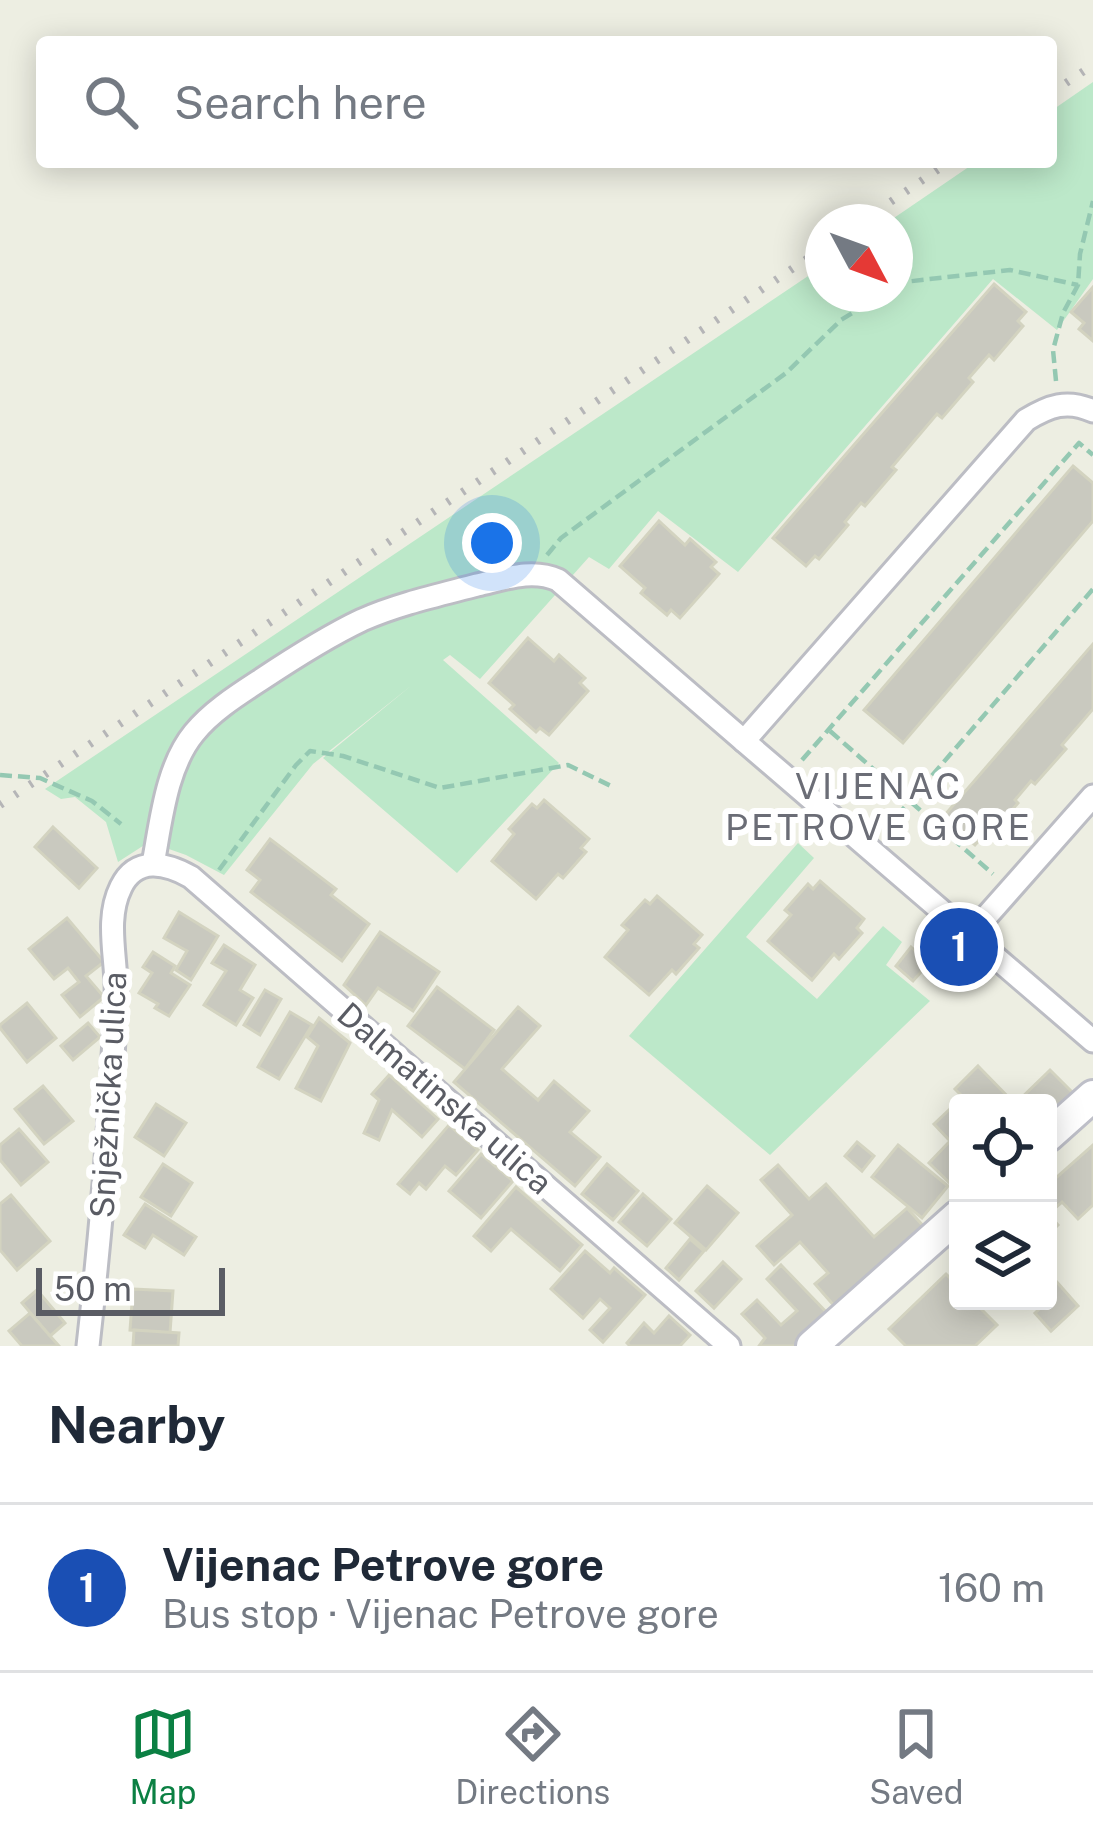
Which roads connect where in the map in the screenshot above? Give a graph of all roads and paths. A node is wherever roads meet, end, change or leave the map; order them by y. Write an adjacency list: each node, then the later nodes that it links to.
1 (1093, 201): 3 (path)
2 (913, 280): 3 (path)
3 (1078, 285): 5 (path)
4 (854, 312): 8 (path)
5 (1064, 403): 6 (street); 11 (street)
6 (1093, 410)
7 (1093, 455): 10 (path)
8 (533, 574): 11 (street); 19 (street)
9 (1093, 589): 16 (path)
10 (829, 729): 13 (path); 16 (path)
11 (744, 741): 13 (street)
12 (0, 775): 17 (path)
13 (787, 778): 18 (street)
14 (613, 787): 20 (path)
15 (1093, 796): 21 (street)
16 (910, 801): 18 (path); 21 (path)
17 (121, 824)
18 (869, 849): 22 (street)
19 (153, 864): 20 (street, Dalmatinska ulica); 27 (street, Snježnička ulica)
20 (205, 889): 28 (street, Dalmatinska ulica)
21 (1010, 890): 22 (street)
22 (970, 935): 23 (street)
23 (1093, 1041)
24 (1093, 1096): 25 (street)
25 (1057, 1128)
26 (949, 1224): 29 (street)
27 (88, 1346)
28 (728, 1346)
29 (812, 1346)

